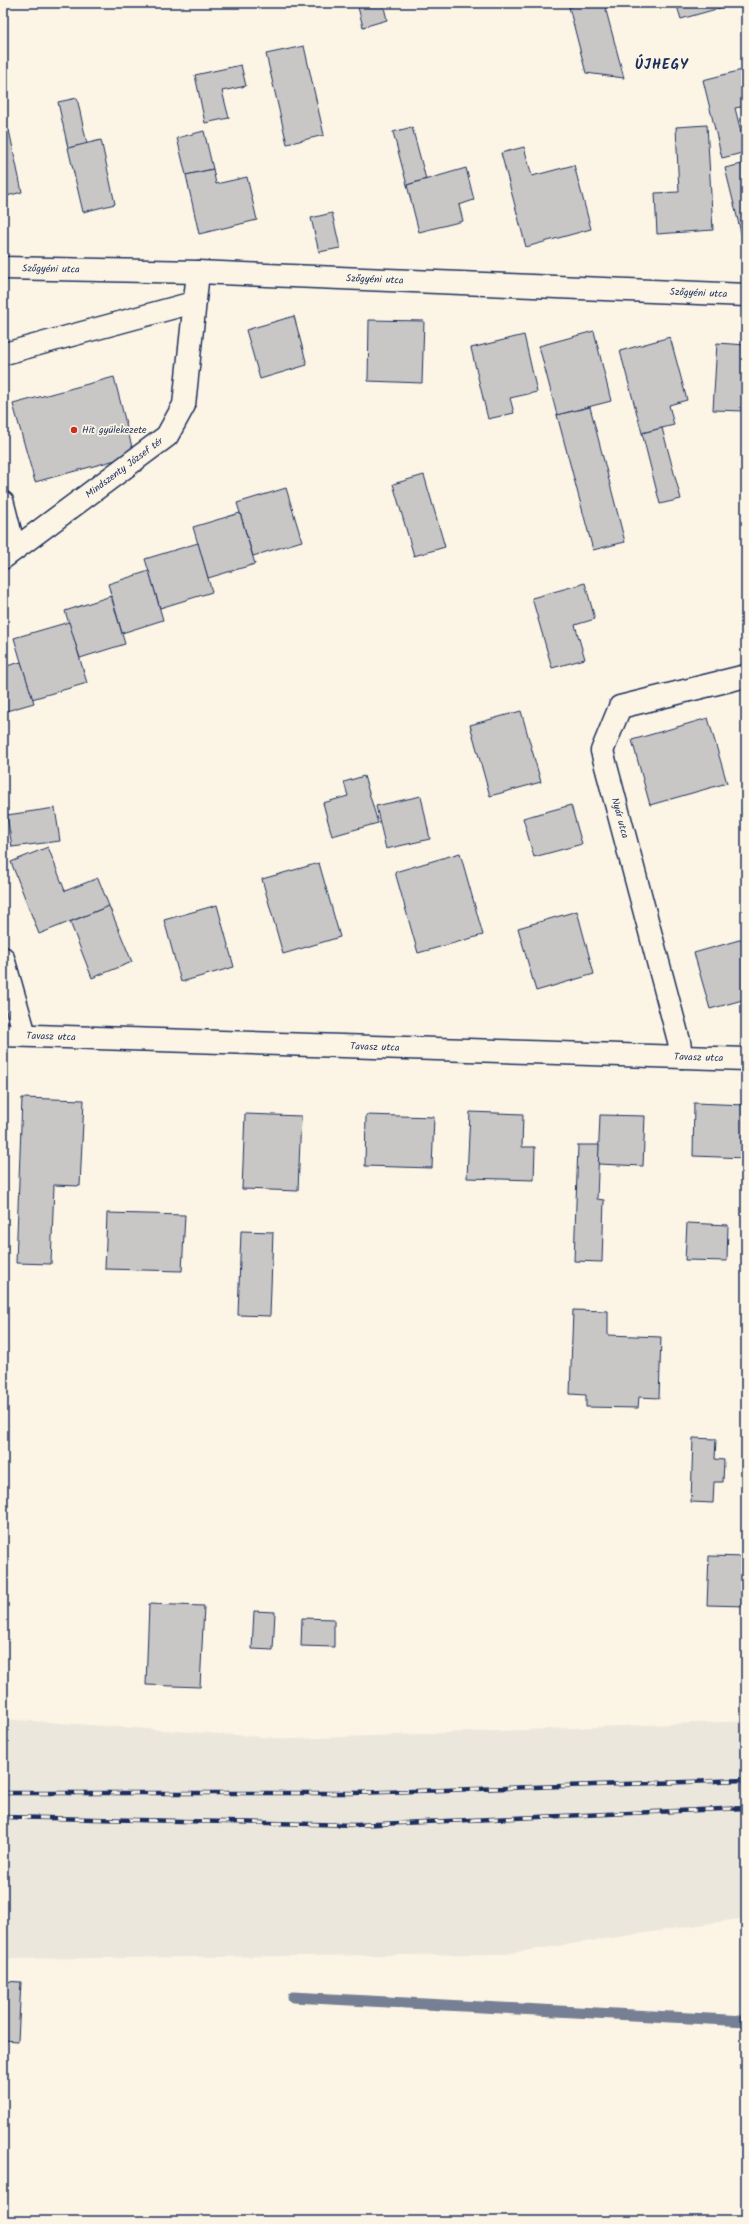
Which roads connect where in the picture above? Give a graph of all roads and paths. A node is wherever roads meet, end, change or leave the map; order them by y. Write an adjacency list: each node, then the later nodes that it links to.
1 (3, 268): 2 (street, Szőgyéni utca)
2 (198, 272): 3 (street, Szőgyéni utca); 4 (street, Mindszenty József tér)
3 (746, 295)
4 (195, 302): 5 (lane); 7 (street, Mindszenty József tér)
5 (3, 354)
6 (3, 502): 7 (lane)
7 (9, 554)
8 (746, 676): 12 (street, Nyár utca)
9 (3, 958): 11 (street)
10 (3, 1035): 11 (street, Tavasz utca)
11 (25, 1035): 12 (street, Tavasz utca)
12 (681, 1057): 13 (street, Tavasz utca)
13 (746, 1059)

